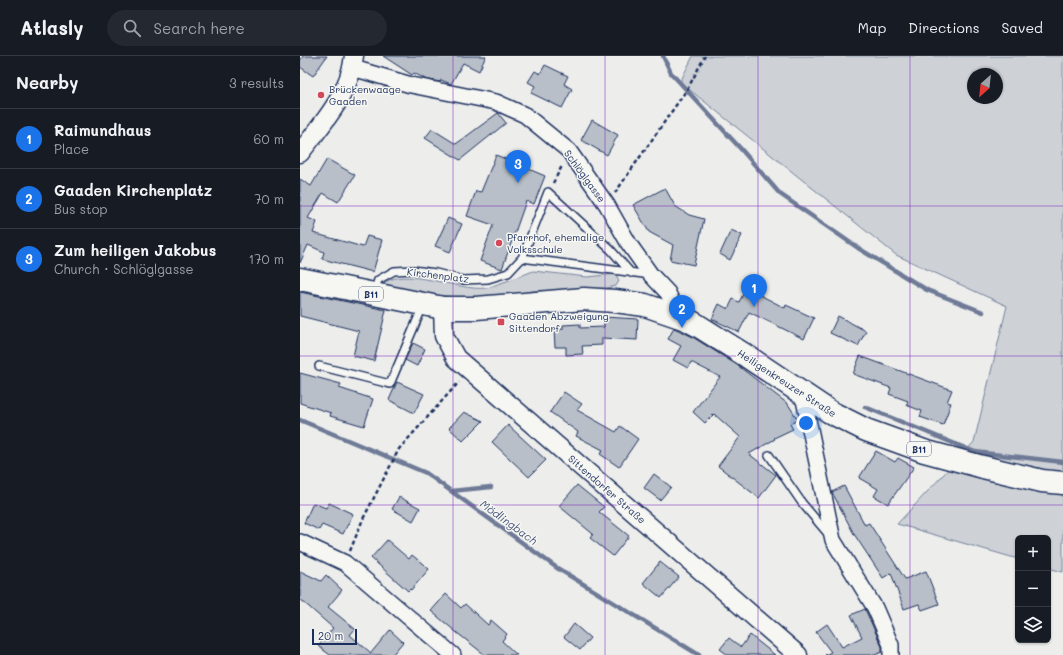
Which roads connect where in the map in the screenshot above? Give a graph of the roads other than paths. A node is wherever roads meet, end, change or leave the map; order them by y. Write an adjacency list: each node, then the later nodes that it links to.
1 (353, 62): 2 (street); 5 (street, Schlöglgasse)
2 (300, 153)
3 (522, 258): 4 (lane); 4 (lane); 7 (lane, Kirchenplatz)
4 (631, 273): 5 (lane)
5 (651, 275): 9 (street, Schlöglgasse)
6 (300, 279): 7 (main road, B11)
7 (373, 295): 8 (main road, B11)
8 (433, 306): 9 (main road, B11); 10 (lane); 17 (street, Sittendorfer Straße)
9 (678, 316): 11 (main road, Heiligenkreuzer Straße / B11)
10 (319, 366)
11 (804, 395): 13 (main road, Heiligenkreuzer Straße / B11); 14 (street)
12 (769, 455): 14 (lane)
13 (1063, 483)
14 (831, 534): 18 (street)
15 (300, 542): 16 (street)
16 (453, 655)
17 (798, 655)
18 (891, 655)

